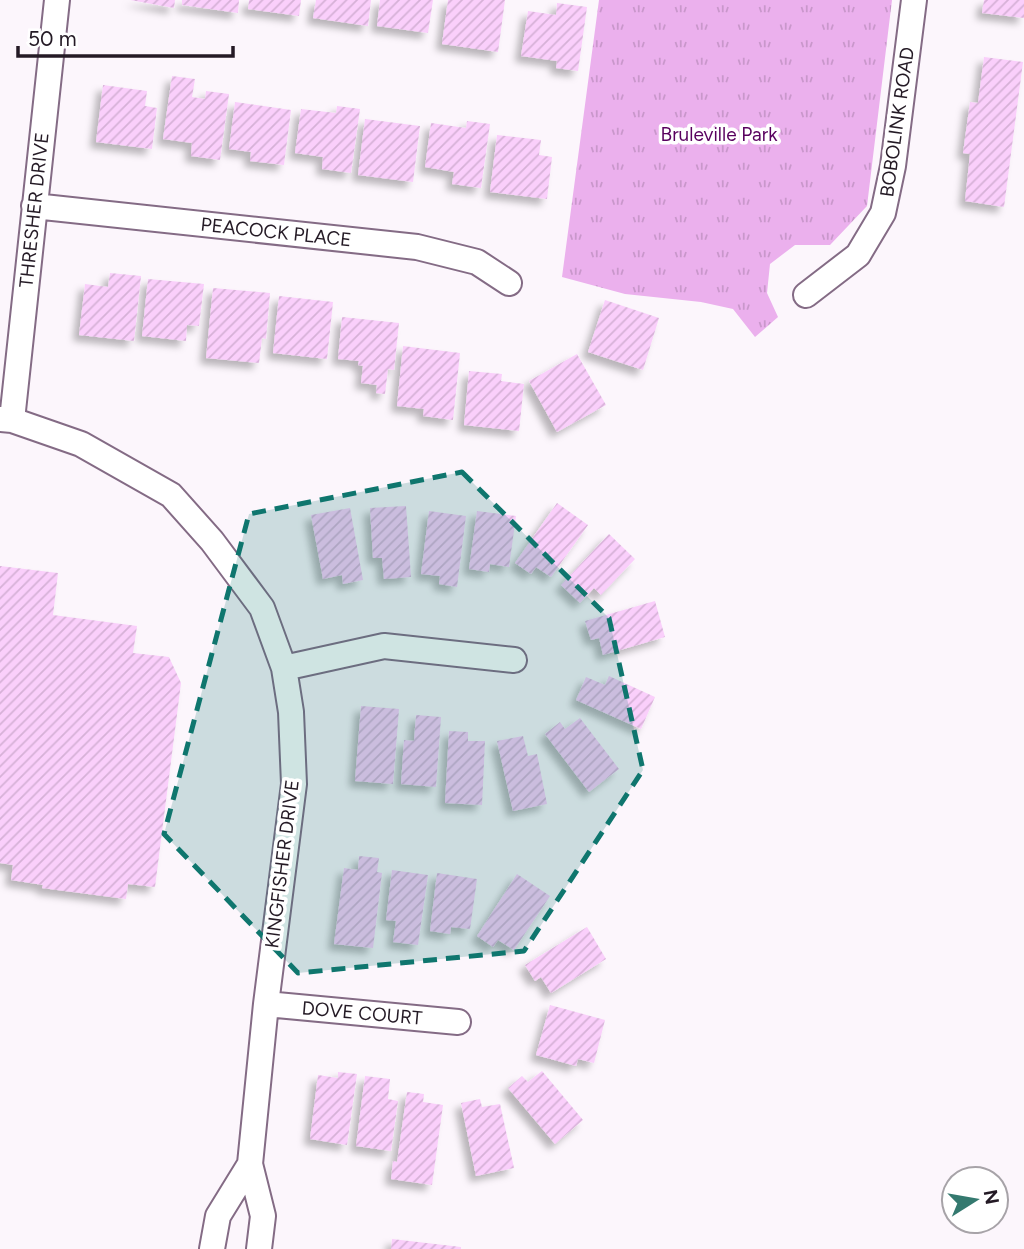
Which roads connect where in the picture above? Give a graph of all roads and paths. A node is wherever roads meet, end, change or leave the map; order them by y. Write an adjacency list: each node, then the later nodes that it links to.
1 (57, 0): 3 (street, THRESHER DRIVE)
2 (915, 0): 5 (street, BOBOLINK ROAD)
3 (34, 206): 4 (street, PEACOCK PLACE); 6 (street, THRESHER DRIVE)
4 (509, 283)
5 (806, 295)
6 (6, 420): 8 (street, KINGFISHER DRIVE)
7 (514, 660): 8 (street)
8 (284, 668): 9 (street, KINGFISHER DRIVE)
9 (266, 1003): 10 (street, DOVE COURT); 11 (street, KINGFISHER DRIVE)
10 (458, 1022)
11 (250, 1164): 12 (street, KINGFISHER DRIVE); 13 (street, KINGFISHER DRIVE)
12 (212, 1249)
13 (259, 1249)

